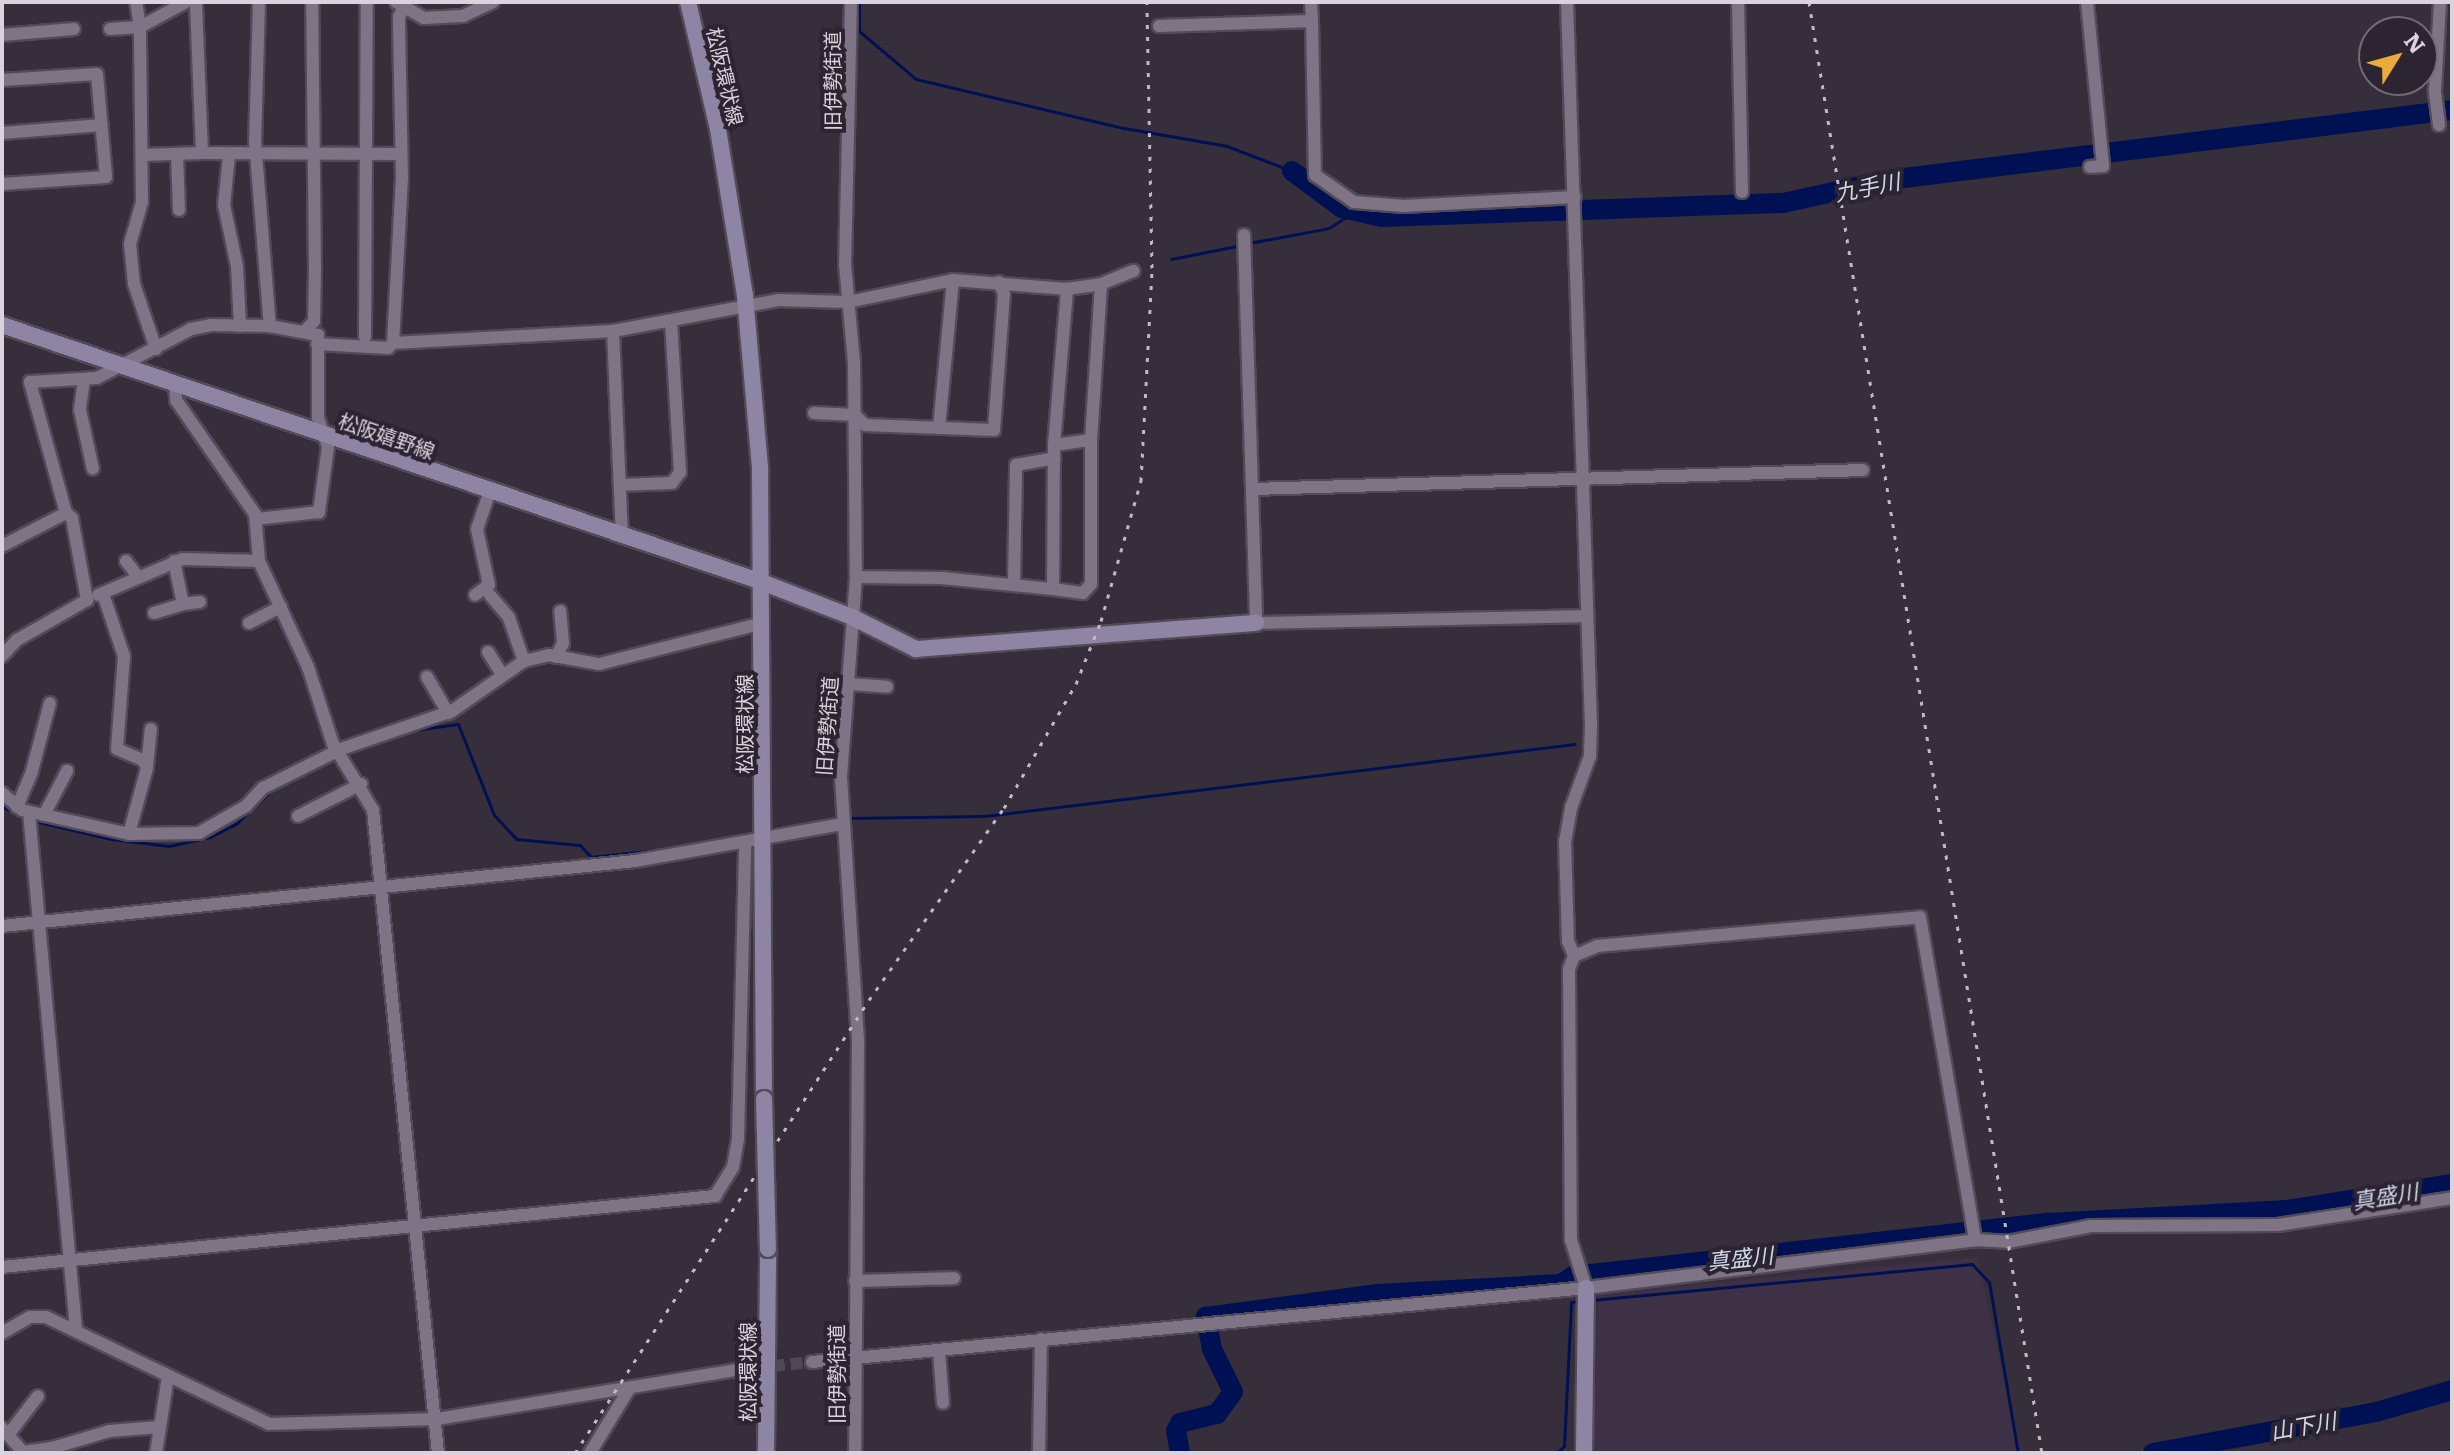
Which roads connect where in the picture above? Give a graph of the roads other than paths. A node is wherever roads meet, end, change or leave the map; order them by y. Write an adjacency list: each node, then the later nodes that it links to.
1 (136, 2): 20 (street)
2 (186, 2): 20 (street)
3 (196, 2): 28 (street)
4 (259, 2): 29 (street)
5 (312, 2): 30 (street)
6 (367, 2): 31 (street)
7 (461, 2): 17 (street)
8 (493, 2): 17 (street)
9 (688, 2): 48 (main road, 松阪環状線)
10 (851, 2): 47 (street, 旧伊勢街道)
11 (1311, 2): 18 (street)
12 (1567, 2): 39 (street)
13 (1738, 2): 38 (street)
14 (2087, 2): 36 (street)
15 (2440, 2): 26 (street)
16 (400, 4): 17 (street); 32 (street)
17 (463, 16)
18 (1312, 21): 19 (street); 39 (street)
19 (1159, 26)
20 (140, 27): 22 (street); 33 (street)
21 (74, 29): 23 (street)
22 (110, 29)
23 (2, 35)
24 (2, 80): 25 (street)
25 (102, 125): 27 (street); 37 (street)
26 (2439, 125)
27 (2, 133)
28 (202, 153): 34 (street); 35 (street)
29 (258, 154): 30 (street); 35 (street); 52 (street)
30 (312, 154): 31 (street); 53 (street)
31 (367, 154): 32 (street); 55 (street)
32 (401, 154): 56 (street)
33 (143, 155): 34 (street); 58 (street)
34 (177, 155): 40 (street)
35 (229, 156): 51 (street)
36 (2090, 167)
37 (2, 184)
38 (1742, 192)
39 (1575, 197): 70 (street)
40 (179, 210)
41 (1244, 235): 72 (street)
42 (1134, 271): 45 (street)
43 (953, 280): 44 (street); 47 (street); 64 (street)
44 (999, 282): 46 (street); 64 (street)
45 (1101, 284): 46 (street); 66 (street)
46 (1067, 289): 67 (street)
47 (848, 302): 48 (street); 63 (street, 旧伊勢街道)
48 (747, 310): 49 (street); 85 (main road, 松阪環状線)
49 (671, 322): 54 (street); 71 (street)
50 (2, 325): 59 (main road, 松阪嬉野線)
51 (240, 326): 52 (street); 58 (street)
52 (270, 326): 53 (street)
53 (306, 330): 57 (street)
54 (613, 331): 56 (street); 71 (street)
55 (365, 337)
56 (393, 343): 57 (street)
57 (317, 344): 65 (street)
58 (156, 349): 59 (street)
59 (123, 366): 60 (street); 61 (main road, 松阪嬉野線)
60 (84, 380): 68 (street); 74 (street)
61 (175, 384): 65 (main road, 松阪嬉野線); 75 (street)
62 (814, 413): 63 (street)
63 (855, 415): 64 (street); 84 (street, 旧伊勢街道)
64 (939, 428)
65 (324, 434): 73 (main road, 松阪嬉野線); 75 (street)
66 (1091, 440): 67 (street); 87 (street)
67 (1054, 452): 86 (street); 87 (street)
68 (93, 469)
69 (1863, 470): 70 (street)
70 (1583, 476): 72 (street); 97 (street)
71 (620, 485): 76 (street)
72 (1253, 489): 101 (street)
73 (490, 491): 76 (main road, 松阪嬉野線); 89 (street)
74 (66, 513): 77 (street); 79 (street)
75 (257, 519): 82 (street)
76 (622, 537): 85 (main road, 松阪嬉野線)
77 (2, 546)
78 (95, 556): 79 (street)
79 (81, 557): 91 (street)
80 (126, 561): 83 (street)
81 (174, 561): 82 (street); 83 (street); 93 (street)
82 (259, 561): 94 (street)
83 (138, 577): 88 (street)
84 (856, 577): 86 (street); 98 (street, 旧伊勢街道)
85 (759, 581): 98 (main road, 松阪嬉野線); 100 (main road, 松阪環状線)
86 (1014, 584): 87 (street)
87 (1053, 589)
88 (103, 594): 91 (street); 114 (street)
89 (475, 595)
90 (490, 595): 105 (street)
91 (88, 597): 103 (street)
92 (200, 602): 93 (street)
93 (183, 604): 96 (street)
94 (281, 607): 99 (street); 113 (street)
95 (560, 611): 104 (street)
96 (154, 613)
97 (1587, 616): 101 (street); 128 (street)
98 (852, 617): 101 (main road, 松阪嬉野線); 108 (street, 旧伊勢街道)
99 (249, 623)
100 (763, 623): 104 (street); 123 (main road, 松阪環状線)
101 (1256, 623)
102 (488, 652): 106 (street)
103 (2, 656)
104 (556, 657): 105 (street)
105 (524, 661): 106 (street)
106 (502, 674): 111 (street)
107 (427, 677): 111 (street)
108 (848, 684): 109 (street); 121 (street, 旧伊勢街道)
109 (887, 687)
110 (50, 703): 118 (street)
111 (448, 713): 113 (street)
112 (151, 729): 114 (street)
113 (341, 749): 116 (street); 122 (street)
114 (147, 768): 122 (street)
115 (67, 771): 119 (street)
116 (361, 784): 120 (street); 125 (street)
117 (2, 793): 118 (street)
118 (23, 810): 119 (street); 126 (street)
119 (44, 815): 122 (street)
120 (298, 816)
121 (843, 824): 123 (street); 135 (street, 旧伊勢街道)
122 (129, 834)
123 (762, 837): 124 (street); 155 (main road, 松阪環状線, bridge)
124 (745, 842): 125 (street); 130 (street)
125 (380, 886): 126 (street); 130 (street)
126 (37, 922): 127 (street); 132 (street)
127 (2, 926)
128 (1574, 956): 131 (street); 136 (street)
129 (2452, 1198): 131 (street)
130 (415, 1224): 132 (street); 148 (street)
131 (1975, 1240): 136 (street)
132 (71, 1260): 133 (street); 137 (street)
133 (2, 1267)
134 (954, 1278): 135 (street)
135 (855, 1281): 141 (street, 旧伊勢街道)
136 (1587, 1296): 139 (street); 158 (main road)
137 (76, 1329): 138 (street); 144 (street)
138 (2, 1333)
139 (1041, 1339): 140 (street); 157 (street)
140 (939, 1352): 141 (street); 147 (street)
141 (856, 1361): 142 (street); 156 (street, 旧伊勢街道)
142 (812, 1362)
143 (737, 1370): 145 (street)
144 (168, 1376): 148 (street); 149 (street)
145 (629, 1389): 148 (street); 154 (street)
146 (38, 1396): 150 (street)
147 (943, 1403)
148 (437, 1419): 153 (street)
149 (160, 1427): 151 (street); 152 (street)
150 (5, 1432): 151 (street)
151 (53, 1451)
152 (156, 1453)
153 (438, 1453)
154 (590, 1453)
155 (766, 1453)
156 (855, 1453)
157 (1039, 1453)
158 (1584, 1453)

